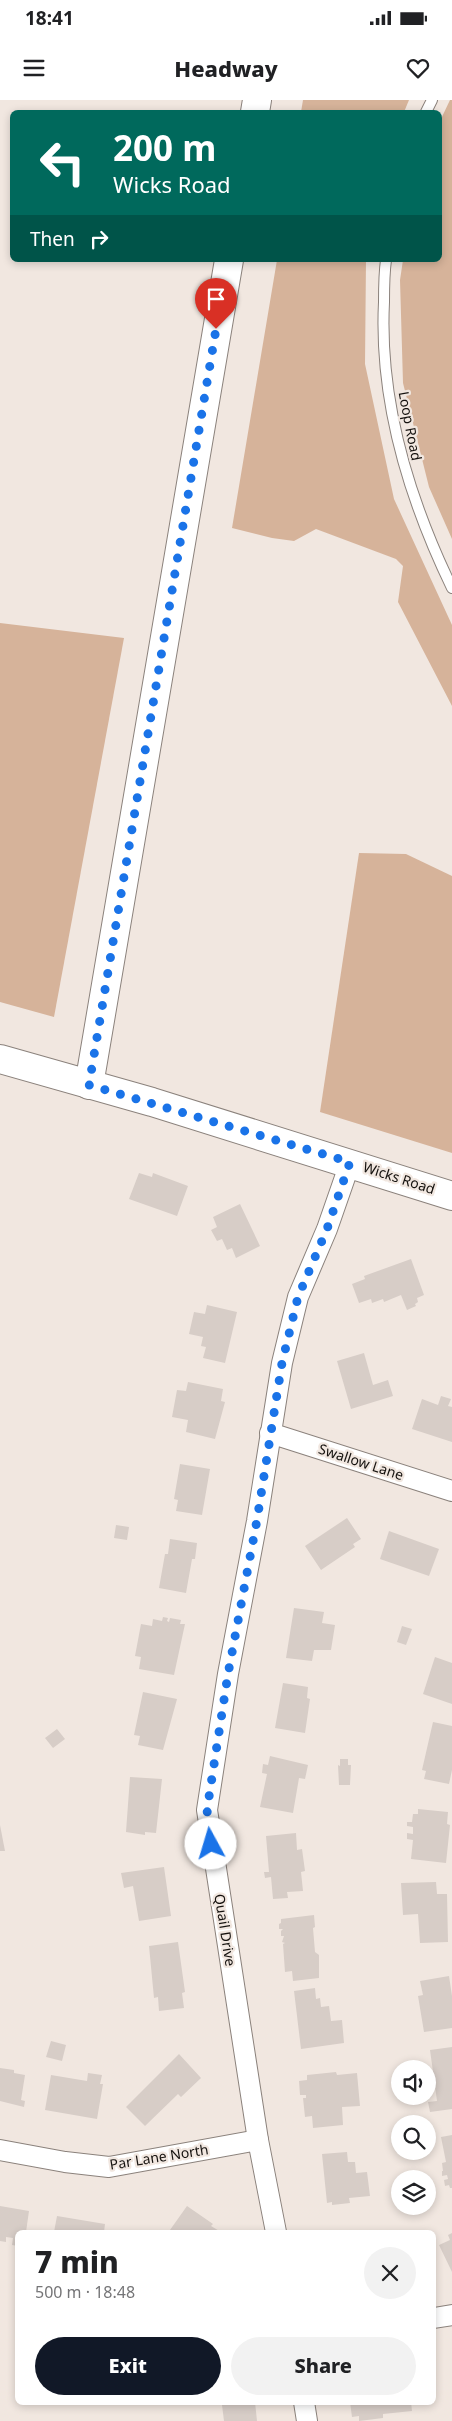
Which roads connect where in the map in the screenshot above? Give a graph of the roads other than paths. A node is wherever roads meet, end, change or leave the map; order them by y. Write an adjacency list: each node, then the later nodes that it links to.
1 (229, 262): 5 (main road)
2 (386, 262): 3 (lane, Loop Road)
3 (452, 588)
4 (0, 1059): 5 (main road, Wicks Road)
5 (89, 1085): 6 (main road, Wicks Road)
6 (350, 1162): 7 (main road, Wicks Road); 8 (street, Quail Drive)
7 (452, 1196)
8 (270, 1433): 9 (street, Swallow Lane); 10 (street, Quail Drive)
9 (452, 1491)
10 (258, 2140): 11 (street, Par Lane North); 12 (street, Quail Drive)
11 (0, 2150)
12 (276, 2230)
13 (452, 2315): 14 (street)
14 (436, 2318)
15 (304, 2405): 16 (street)
16 (307, 2421)

